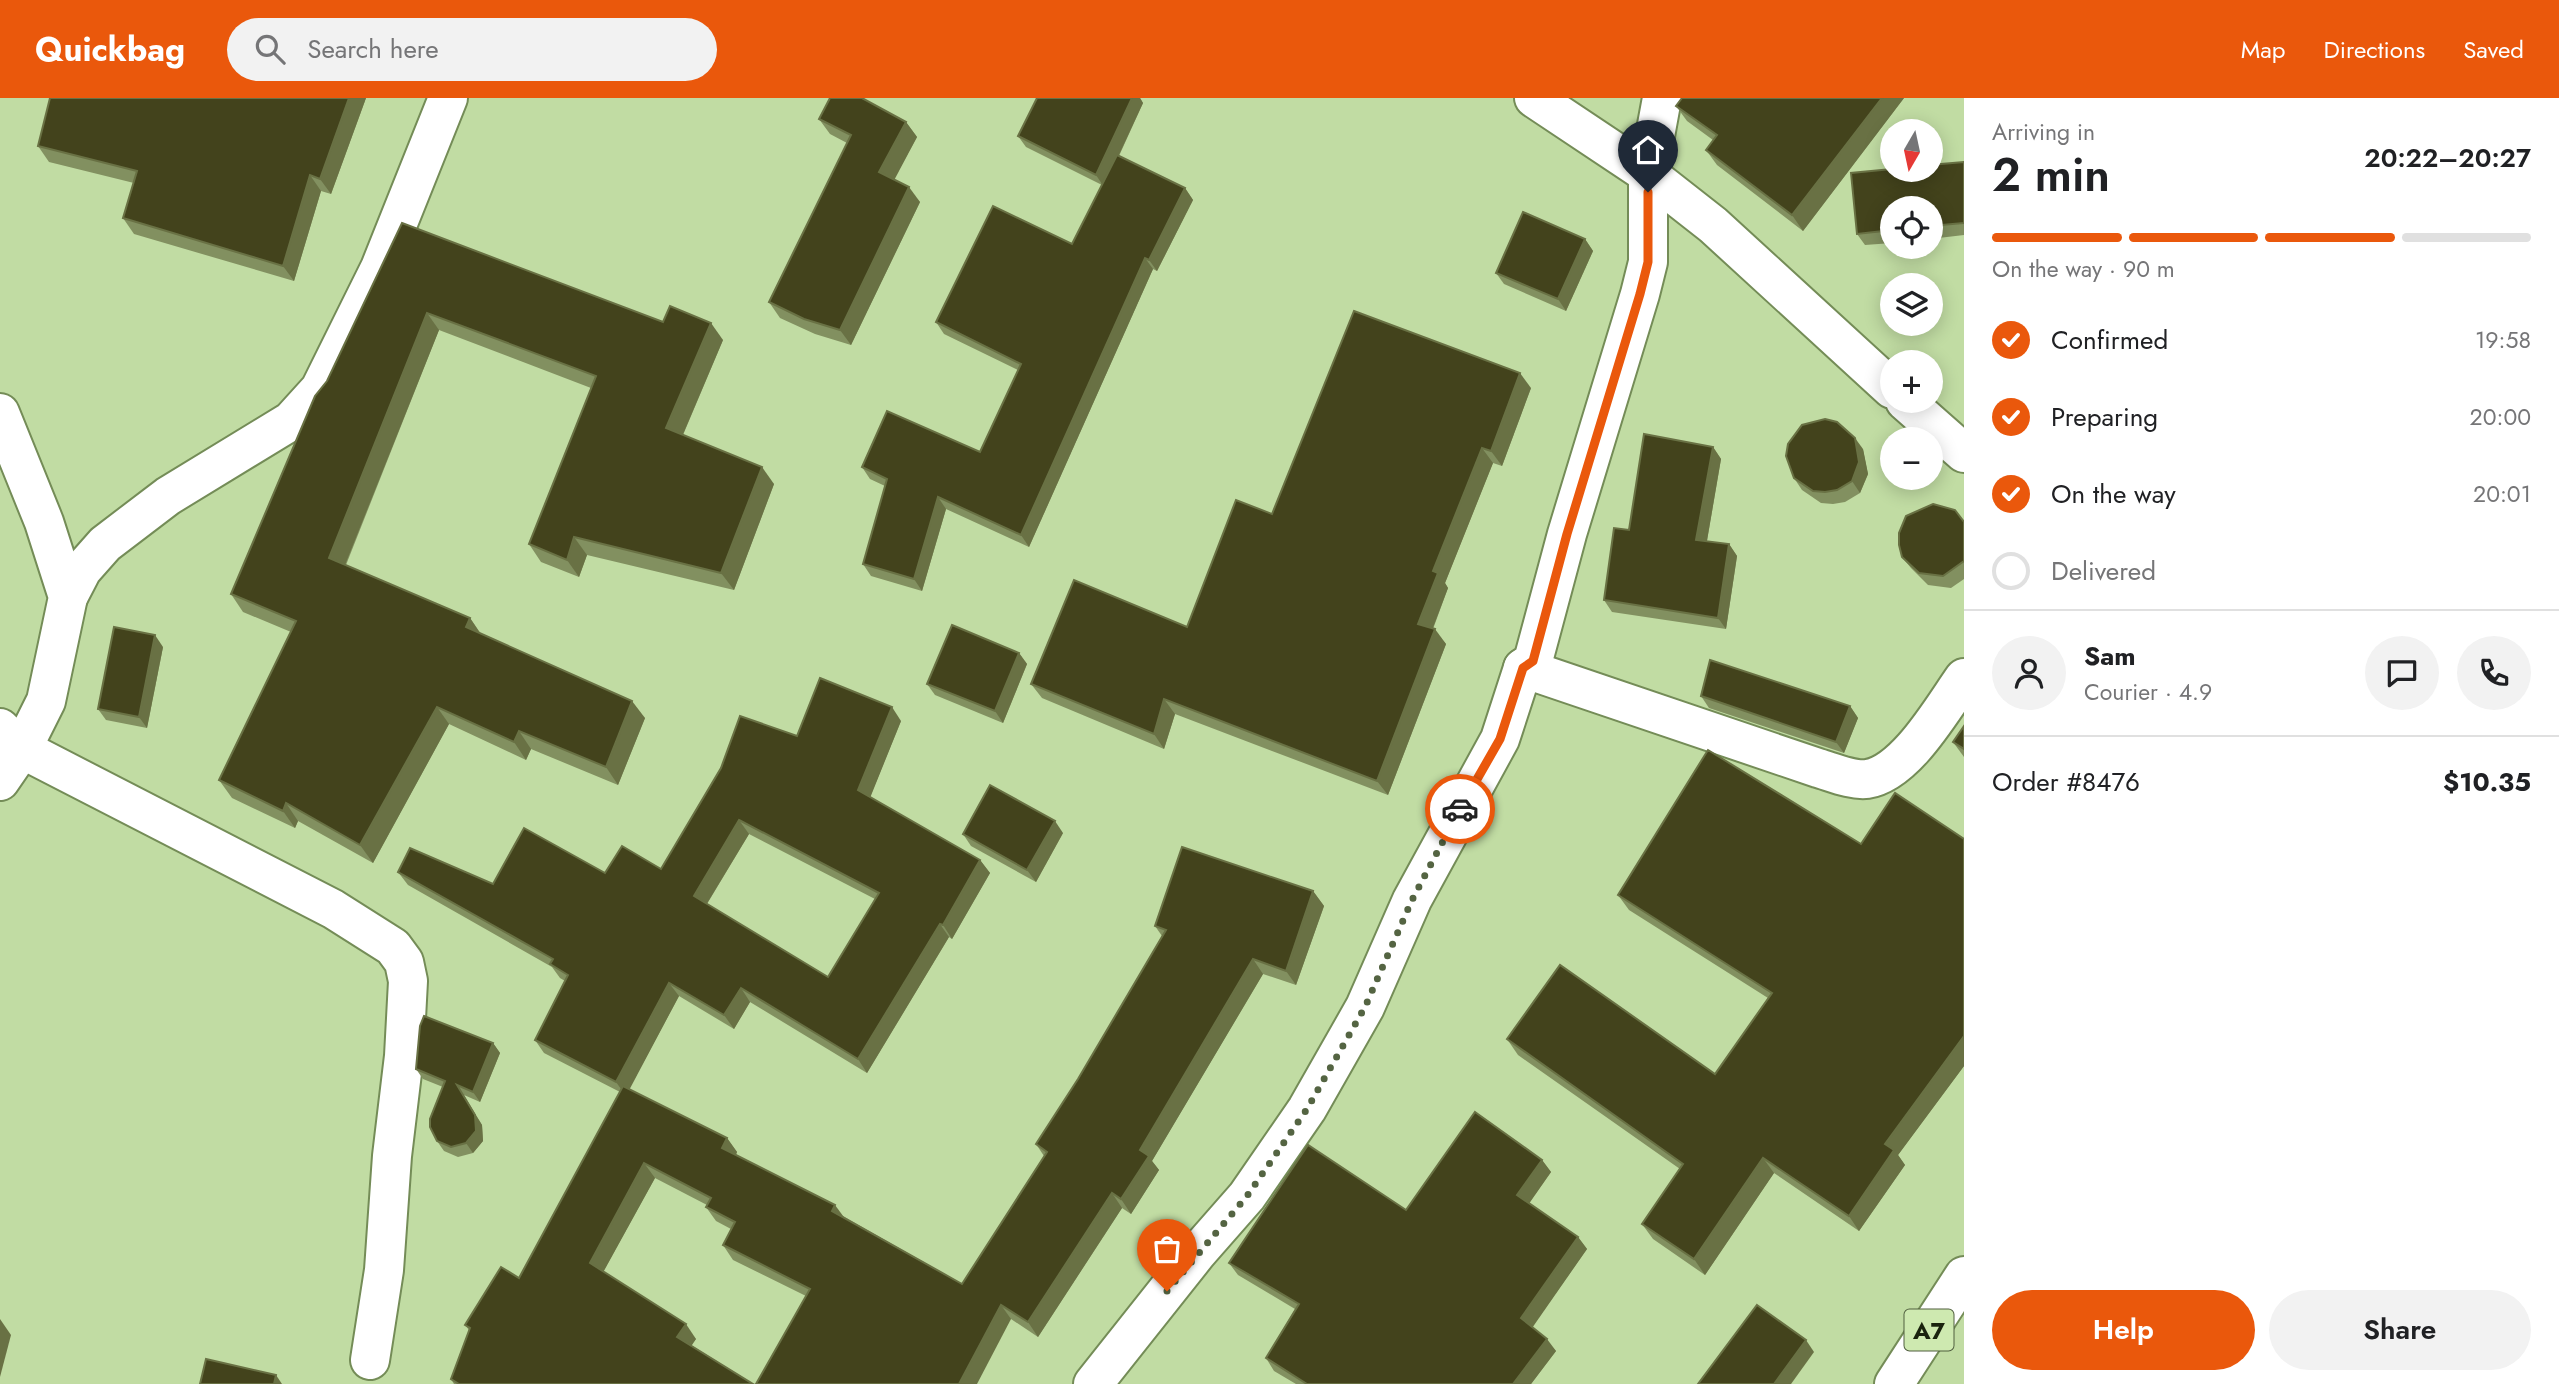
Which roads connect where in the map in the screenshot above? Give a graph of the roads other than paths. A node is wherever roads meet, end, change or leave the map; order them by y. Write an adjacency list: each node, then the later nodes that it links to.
1 (448, 98): 9 (main road)
2 (1534, 98): 4 (main road)
3 (1662, 98): 4 (main road)
4 (1648, 173): 5 (main road); 10 (main road)
5 (1880, 378)
6 (0, 413): 9 (main road)
7 (1919, 413): 8 (main road)
8 (1964, 453)
9 (68, 597): 12 (main road)
10 (1523, 668): 11 (main road); 16 (main road)
11 (1964, 678)
12 (11, 739): 13 (main road); 15 (main road)
13 (0, 781)
14 (1964, 1276): 17 (main road, A7)
15 (370, 1360)
16 (1093, 1384)
17 (1894, 1384)

